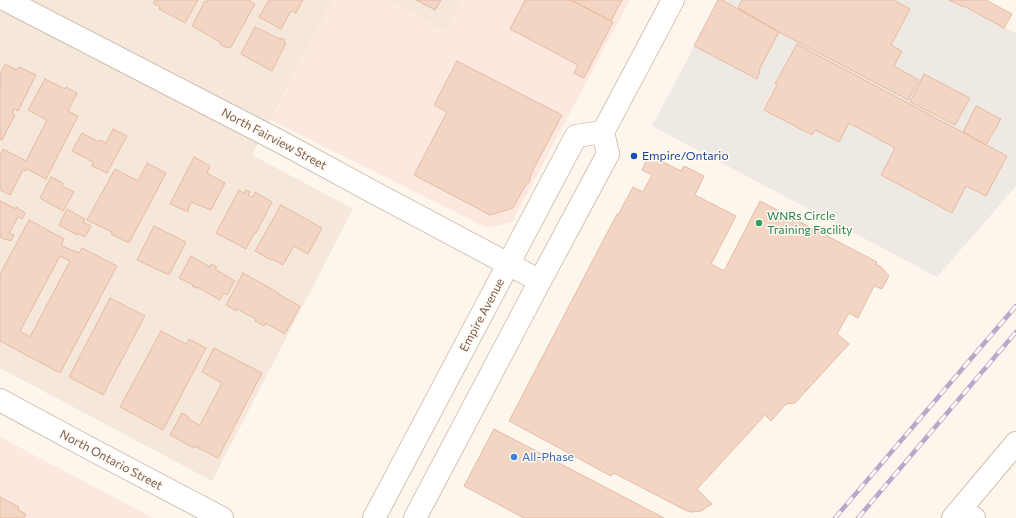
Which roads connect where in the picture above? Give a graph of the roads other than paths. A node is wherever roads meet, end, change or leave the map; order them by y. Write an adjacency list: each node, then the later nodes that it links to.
1 (6, 0): 4 (main road, North Fairview Street)
2 (673, 0): 3 (main road)
3 (603, 132): 4 (main road, Empire Avenue); 5 (main road)
4 (508, 264): 5 (main road, North Fairview Street); 10 (main road, Empire Avenue)
5 (540, 281): 11 (main road)
6 (0, 400): 9 (main road, North Ontario Street)
7 (1016, 443): 8 (main road)
8 (962, 515)
9 (222, 518)
10 (374, 518)
11 (415, 518)

